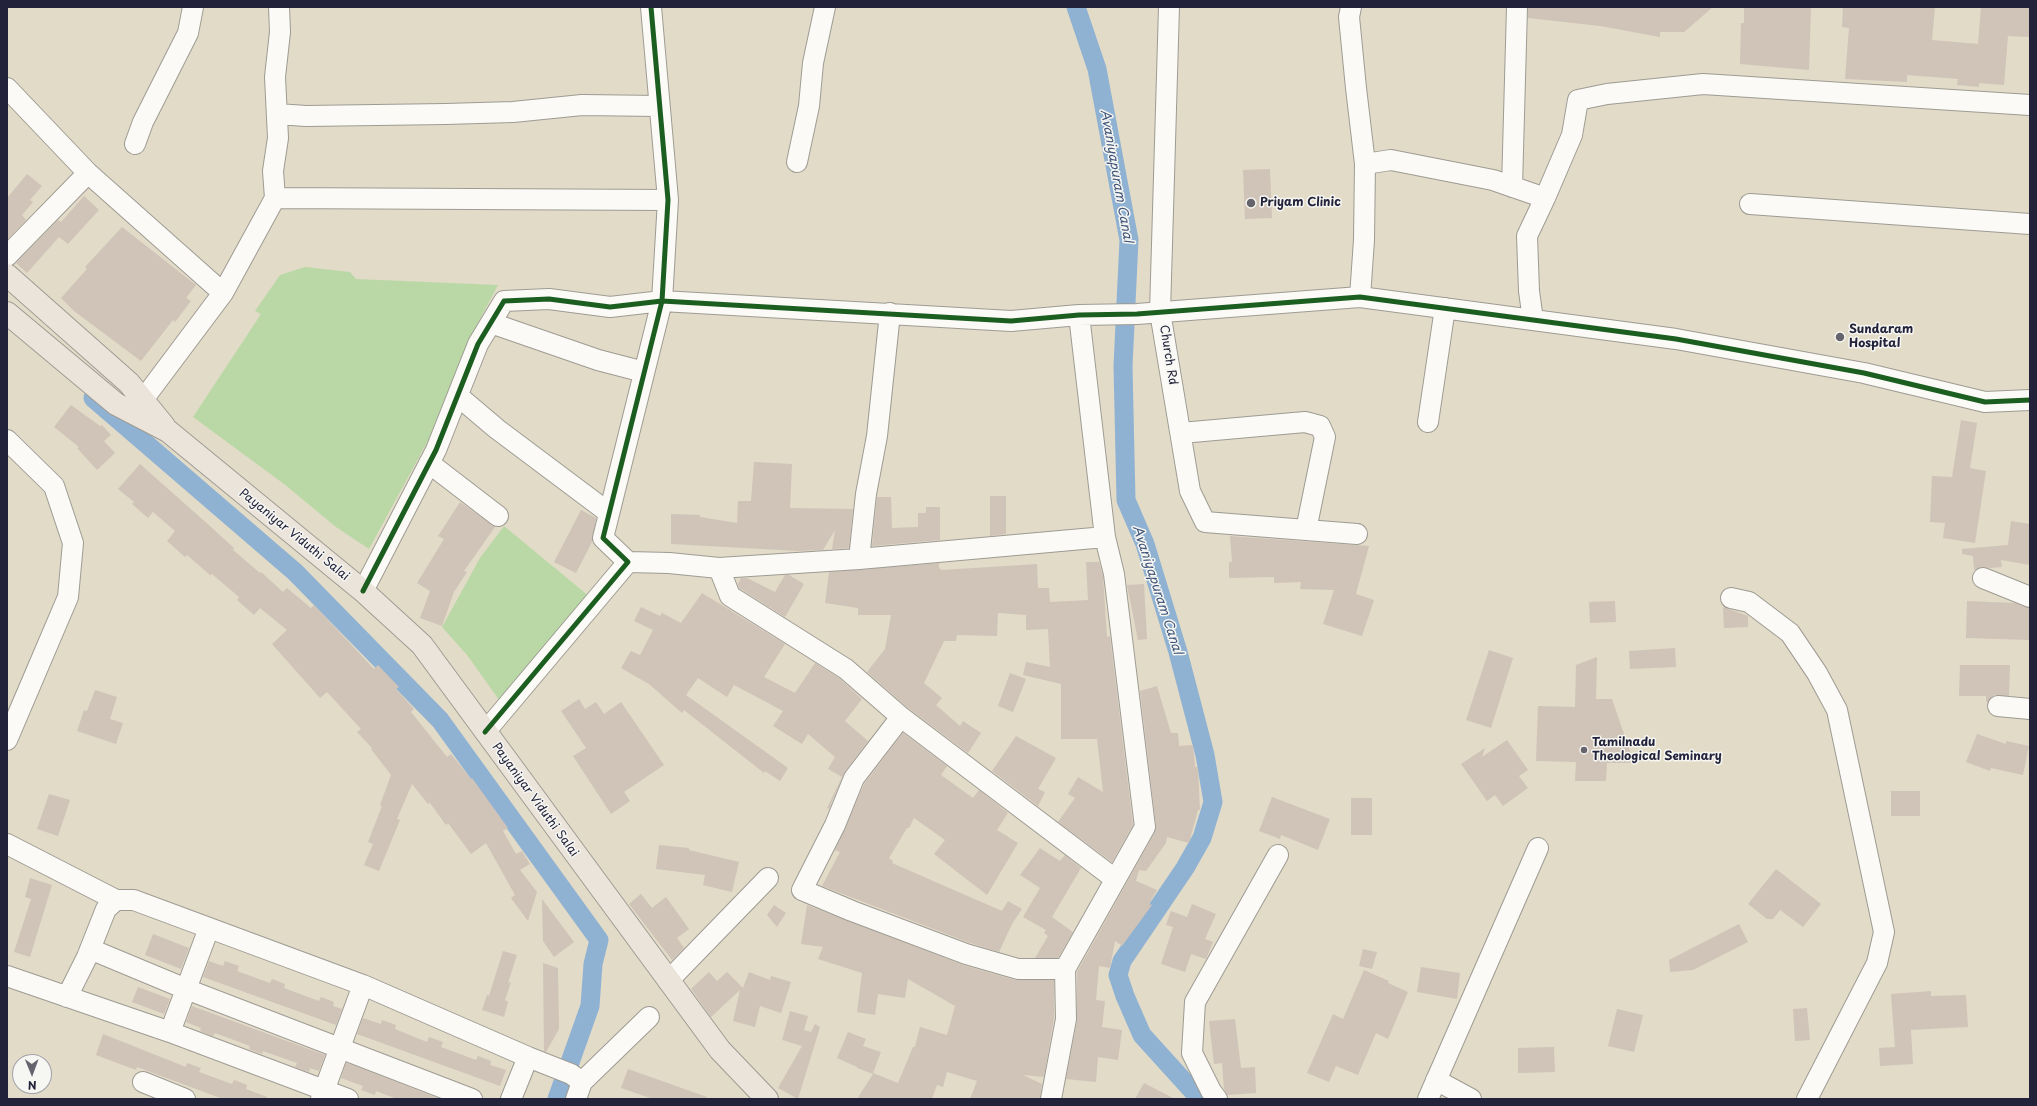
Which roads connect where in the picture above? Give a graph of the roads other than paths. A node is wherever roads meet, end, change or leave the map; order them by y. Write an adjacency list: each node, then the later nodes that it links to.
1 (192, 7): 12 (street)
2 (279, 7): 11 (street)
3 (651, 7): 10 (street)
4 (826, 7): 13 (street)
5 (1169, 7): 29 (street, Church Rd)
6 (1351, 7): 14 (street)
7 (1517, 7): 16 (street)
8 (7, 88): 15 (street)
9 (2030, 105): 18 (street)
10 (659, 106): 11 (street); 19 (street)
11 (277, 114): 17 (street)
12 (135, 144)
13 (797, 162)
14 (1365, 164): 16 (street); 25 (street)
15 (88, 173): 22 (street); 24 (street)
16 (1512, 187): 18 (street)
17 (275, 198): 19 (street); 24 (street)
18 (1545, 198): 32 (street)
19 (668, 200): 26 (street)
20 (1750, 204): 21 (street)
21 (2030, 224)
22 (7, 256)
23 (7, 274): 37 (main road, Payaniyar Viduthi Salai)
24 (223, 293): 37 (street)
25 (1360, 297): 27 (street); 29 (street)
26 (662, 301): 30 (street); 33 (street); 34 (street)
27 (1445, 308): 32 (street); 38 (street)
28 (7, 312): 37 (main road, Payaniyar Viduthi Salai)
29 (1160, 312): 31 (street); 39 (street, Church Rd)
30 (890, 313): 31 (street); 47 (street)
31 (1079, 315): 46 (street)
32 (1533, 320): 36 (street)
33 (491, 322): 34 (street); 35 (street)
34 (644, 372): 42 (street)
35 (458, 396): 41 (street); 42 (street)
36 (2030, 400)
37 (138, 406): 51 (main road, Payaniyar Viduthi Salai)
38 (1428, 422)
39 (1181, 433): 44 (street, Church Rd); 44 (street)
40 (7, 440): 56 (street)
41 (429, 463): 43 (street); 51 (street)
42 (609, 513): 48 (street)
43 (498, 516)
44 (1306, 530): 45 (street, Church Rd)
45 (1357, 534)
46 (1105, 538): 47 (street); 64 (street)
47 (859, 559): 49 (street)
48 (628, 562): 49 (street); 58 (street)
49 (720, 568): 57 (street)
50 (1983, 578): 52 (street)
51 (363, 591): 58 (main road, Payaniyar Viduthi Salai)
52 (2030, 597)
53 (1731, 598): 91 (street)
54 (1998, 706): 55 (street)
55 (2030, 708)
56 (12, 712): 59 (street)
57 (901, 717): 64 (street); 68 (street)
58 (485, 732): 70 (main road, Payaniyar Viduthi Salai)
59 (7, 740)
60 (7, 844): 65 (street)
61 (1538, 848): 78 (street)
62 (1278, 855): 88 (street)
63 (768, 878): 70 (street)
64 (1114, 879): 68 (street)
65 (116, 900): 66 (street); 67 (street)
66 (209, 928): 71 (street); 72 (street)
67 (90, 949): 72 (street); 73 (street)
68 (1065, 969): 87 (street)
69 (7, 976): 73 (street)
70 (668, 981): 86 (main road, Payaniyar Viduthi Salai)
71 (362, 985): 76 (street); 77 (street)
72 (186, 989): 75 (street); 76 (street)
73 (67, 997): 75 (street)
74 (649, 1017): 80 (street)
75 (170, 1032): 81 (street)
76 (339, 1049): 81 (street); 84 (street)
77 (535, 1059): 80 (street); 85 (street)
78 (1436, 1080): 89 (street); 90 (street)
79 (142, 1082): 82 (street)
80 (576, 1085)
81 (322, 1095): 83 (street)
82 (185, 1099)
83 (348, 1099)
84 (472, 1099)
85 (511, 1099)
86 (767, 1099)
87 (1051, 1099)
88 (1217, 1099)
89 (1428, 1099)
90 (1471, 1099)
91 (1807, 1099)

